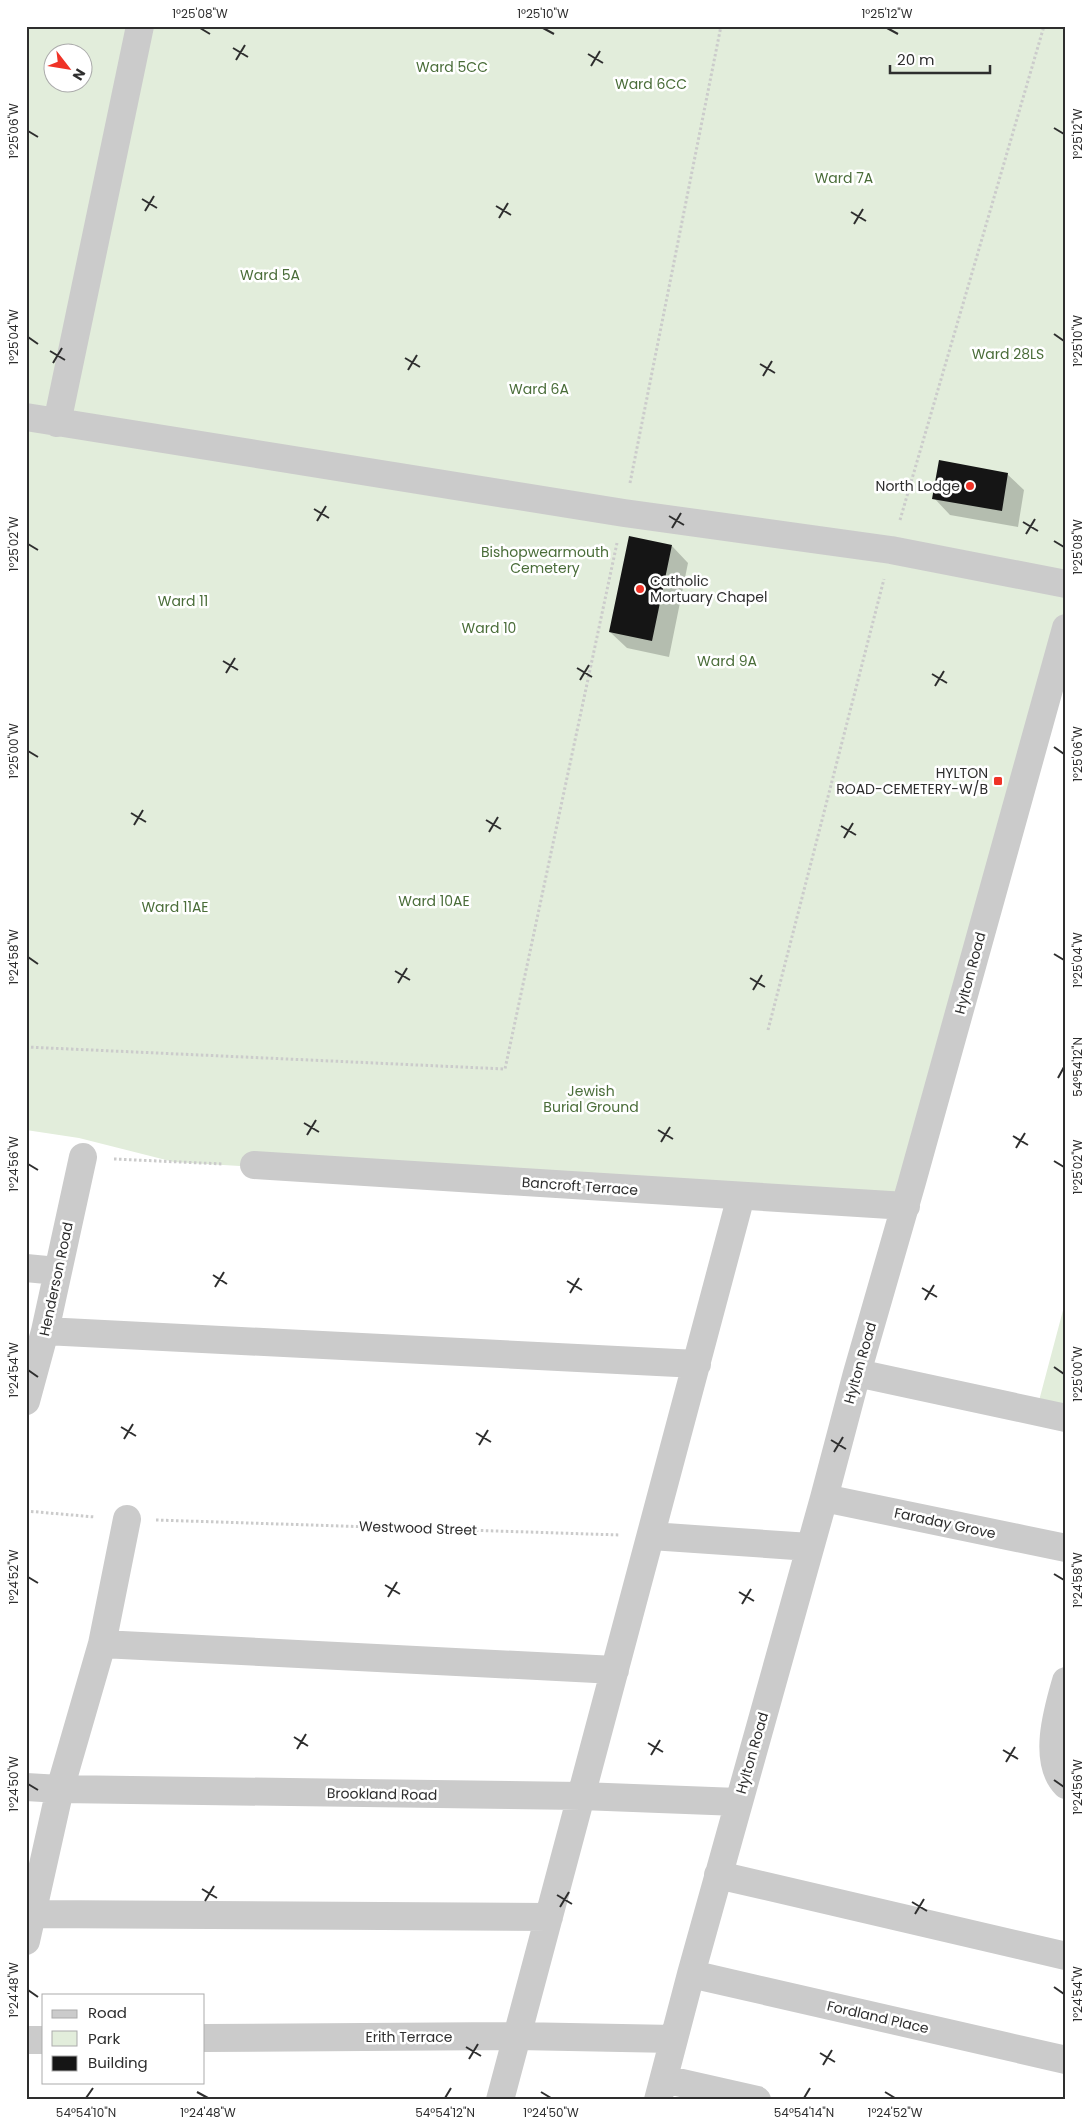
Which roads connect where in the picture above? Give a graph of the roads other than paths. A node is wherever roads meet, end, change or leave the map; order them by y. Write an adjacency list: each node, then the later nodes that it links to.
1 (140, 26): 3 (street)
2 (26, 418): 3 (street)
3 (57, 423): 4 (street)
4 (1066, 584)
5 (1066, 628): 9 (street, Hylton Road)
6 (83, 1158): 11 (street, Henderson Road)
7 (254, 1165): 8 (street, Bancroft Terrace)
8 (741, 1196): 9 (street, Bancroft Terrace); 13 (street)
9 (906, 1206): 14 (street, Hylton Road)
10 (26, 1268): 11 (street)
11 (57, 1271): 12 (street, Henderson Road)
12 (45, 1330): 13 (street); 15 (street, Henderson Road)
13 (696, 1364): 19 (street)
14 (857, 1373): 16 (street); 17 (street, Hylton Road)
15 (26, 1401)
16 (1066, 1418)
17 (824, 1498): 20 (street, Hylton Road); 21 (street, Faraday Grove)
18 (127, 1519): 22 (street)
19 (651, 1536): 20 (street); 23 (street)
20 (810, 1547): 29 (street, Hylton Road)
21 (1066, 1548)
22 (102, 1644): 23 (street); 27 (street)
23 (615, 1670): 28 (street)
24 (1066, 1681): 25 (street)
25 (1066, 1785)
26 (26, 1787): 27 (street, Brookland Road)
27 (60, 1789): 28 (street, Brookland Road); 31 (street)
28 (581, 1796): 29 (street, Brookland Road); 32 (street)
29 (738, 1802): 30 (street, Hylton Road)
30 (718, 1875): 34 (street); 35 (street, Hylton Road)
31 (34, 1914): 32 (street); 33 (street)
32 (549, 1916): 36 (street)
33 (26, 1941)
34 (1066, 1956)
35 (691, 1974): 38 (street, Hylton Road); 41 (street, Fordland Place)
36 (517, 2036): 37 (street, Erith Terrace); 38 (street, Erith Terrace); 43 (street)
37 (205, 2038)
38 (674, 2039): 42 (street, Hylton Road)
39 (26, 2040): 40 (street)
40 (42, 2040)
41 (1066, 2060)
42 (661, 2089): 44 (street)
43 (500, 2100)
44 (757, 2100)

